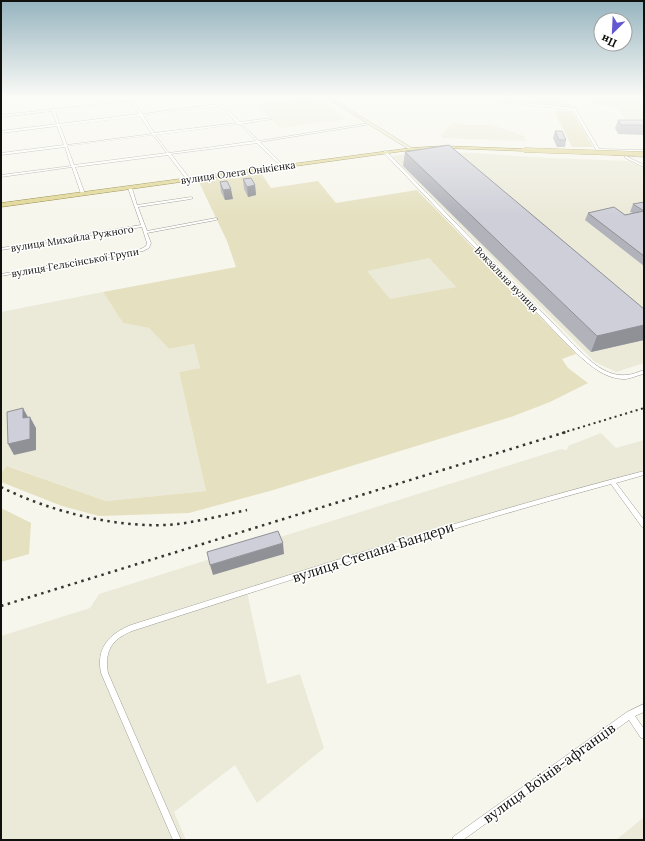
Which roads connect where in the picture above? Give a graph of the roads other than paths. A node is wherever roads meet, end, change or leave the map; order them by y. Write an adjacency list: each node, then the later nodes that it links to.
1 (63, 137): 9 (street)
2 (134, 137): 9 (street)
3 (156, 137): 13 (street)
4 (254, 137): 8 (street)
5 (288, 137): 8 (street)
6 (392, 137): 10 (main road)
7 (591, 137): 11 (street)
8 (258, 142): 13 (street); 18 (street)
9 (66, 145): 14 (street); 17 (street)
10 (411, 149): 12 (main road, вулиця Олега Онікієнка); 15 (main road, вулиця Олега Онікієнка, bridge)
11 (598, 150): 15 (street); 16 (street)
12 (385, 152): 18 (main road, вулиця Олега Онікієнка); 32 (street, Вокзальна вулиця)
13 (167, 153): 17 (street); 21 (street)
14 (1, 154)
15 (644, 154): 16 (street)
16 (619, 156): 19 (street)
17 (74, 165): 20 (street); 23 (street)
18 (282, 166): 21 (main road, вулиця Олега Онікієнка)
19 (644, 166)
20 (1, 176)
21 (188, 180): 22 (main road, вулиця Олега Онікієнка)
22 (130, 188): 23 (main road, вулиця Олега Онікієнка); 26 (street)
23 (83, 194): 25 (main road, вулиця Олега Онікієнка)
24 (191, 198): 26 (street)
25 (1, 205)
26 (136, 206): 28 (street)
27 (216, 219): 29 (street)
28 (143, 226): 29 (street); 30 (street, вулиця Михайла Ружного)
29 (146, 232): 31 (street, вулиця Гельсінської Групи)
30 (1, 249)
31 (1, 275)
32 (644, 372)
33 (644, 473): 34 (street, вулиця Степана Бандери)
34 (612, 481): 35 (street); 39 (street, вулиця Степана Бандери)
35 (644, 525)
36 (644, 708): 37 (street, вулиця Воїнів-афганців)
37 (630, 715): 38 (street); 40 (street, вулиця Воїнів-афганців)
38 (644, 734)
39 (177, 840)
40 (456, 840)

